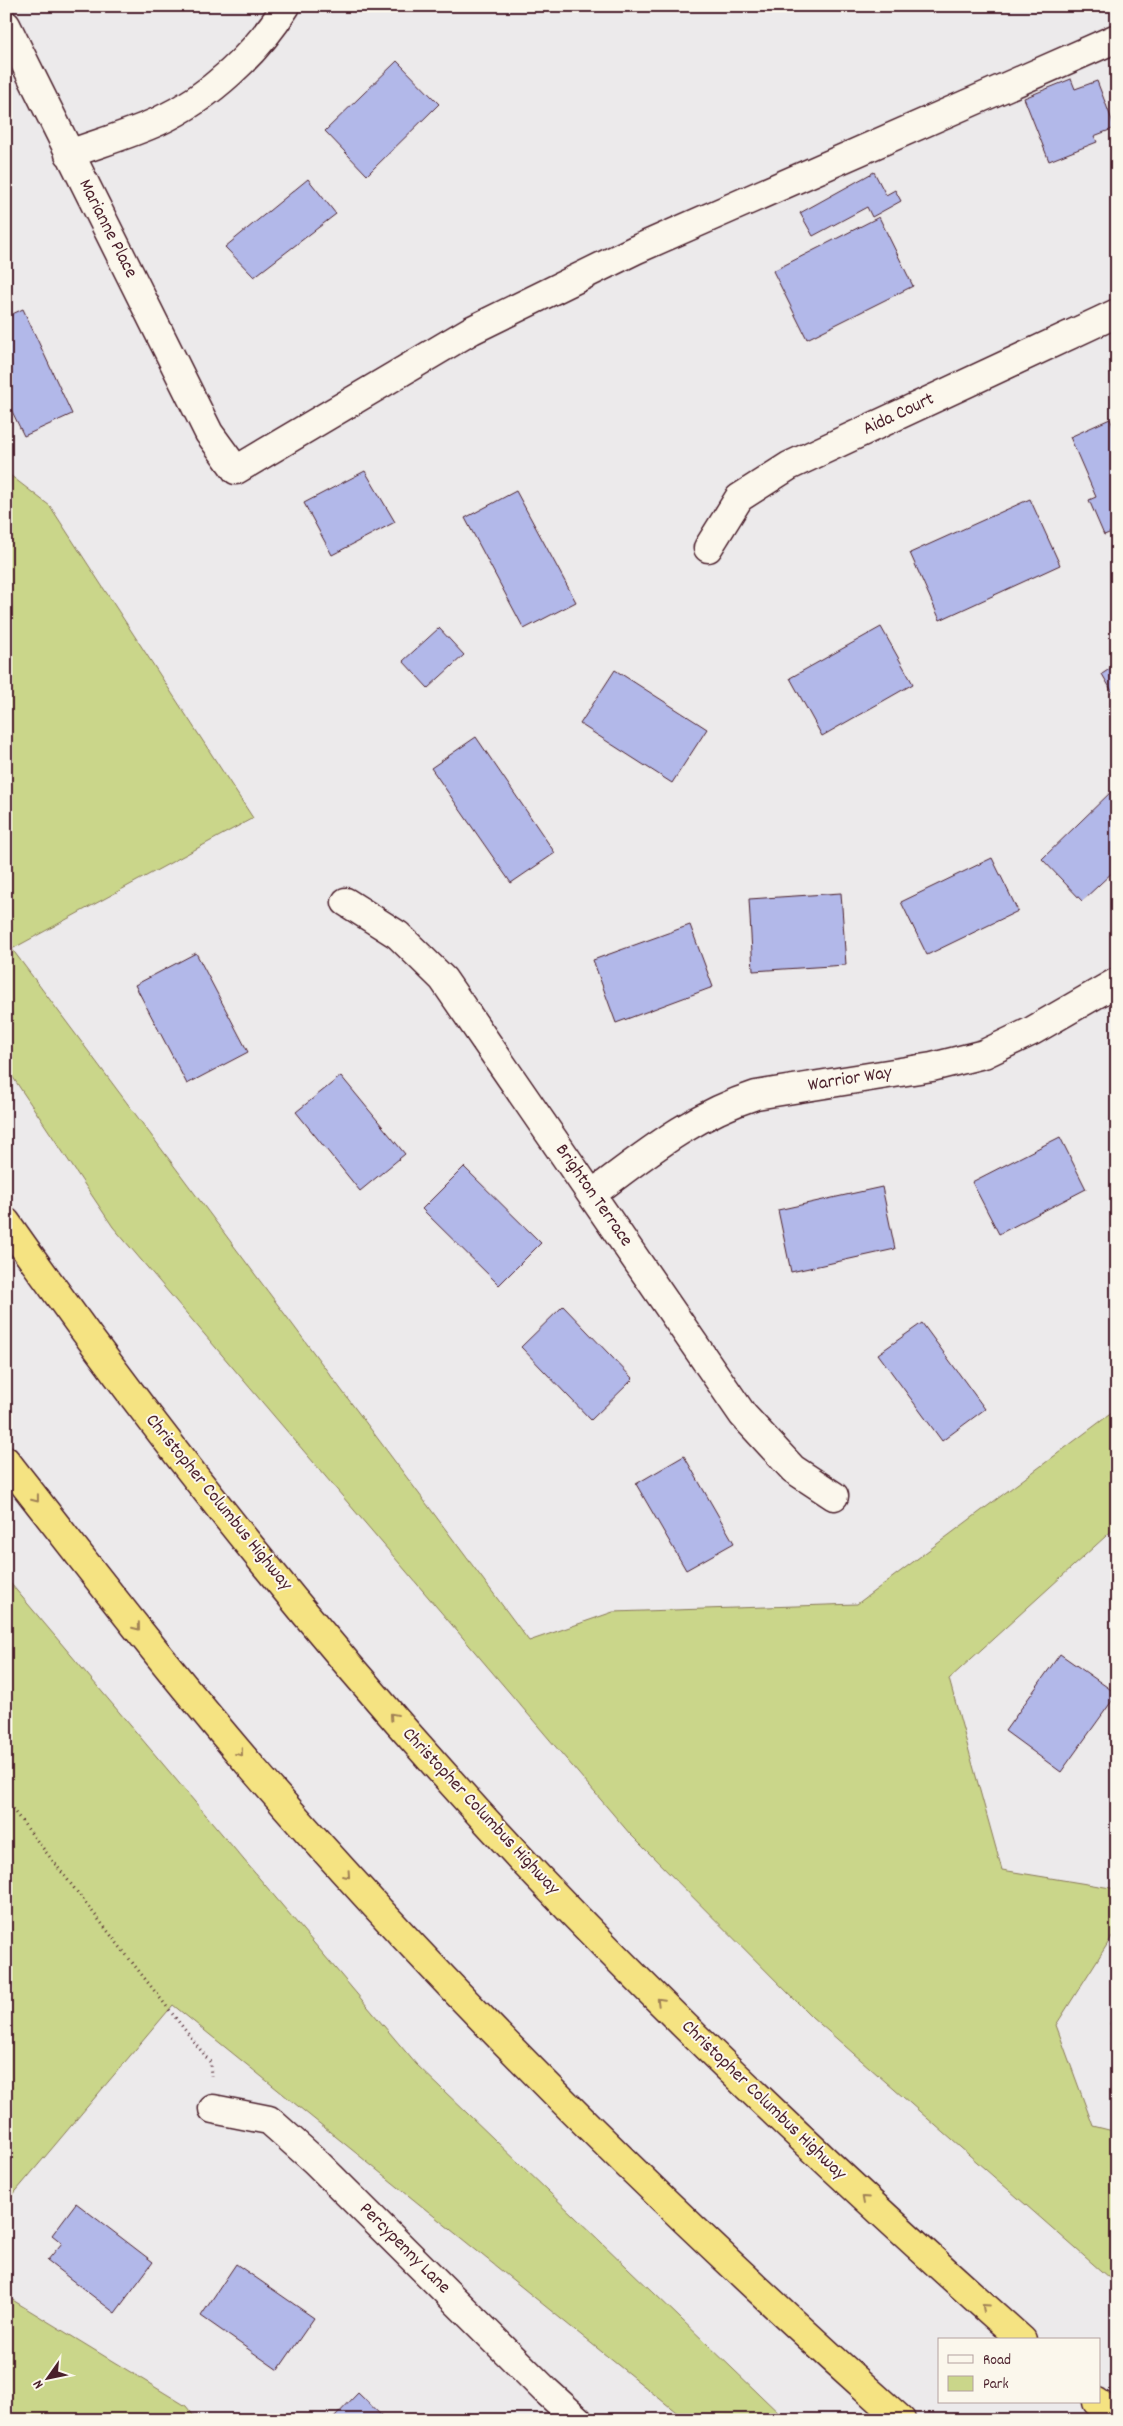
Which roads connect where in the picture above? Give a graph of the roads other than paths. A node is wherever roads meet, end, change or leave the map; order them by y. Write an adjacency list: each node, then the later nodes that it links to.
1 (286, 6): 4 (street)
2 (6, 26): 4 (street, Marianne Place)
3 (1117, 38): 4 (street, Marianne Place)
4 (70, 154)
5 (1117, 313): 6 (street, Aida Court)
6 (708, 548)
7 (346, 902): 9 (street, Brighton Terrace)
8 (1117, 982): 9 (street, Warrior Way)
9 (592, 1194): 12 (street, Brighton Terrace)
10 (6, 1222): 14 (highway, Christopher Columbus Highway, one-way to 10)
11 (6, 1461): 18 (highway, one-way to 18)
12 (834, 1496)
13 (213, 2109): 17 (street, Percypenny Lane)
14 (1020, 2338)
15 (1099, 2404): 16 (highway)
16 (1117, 2419)
17 (578, 2420)
18 (901, 2420)

